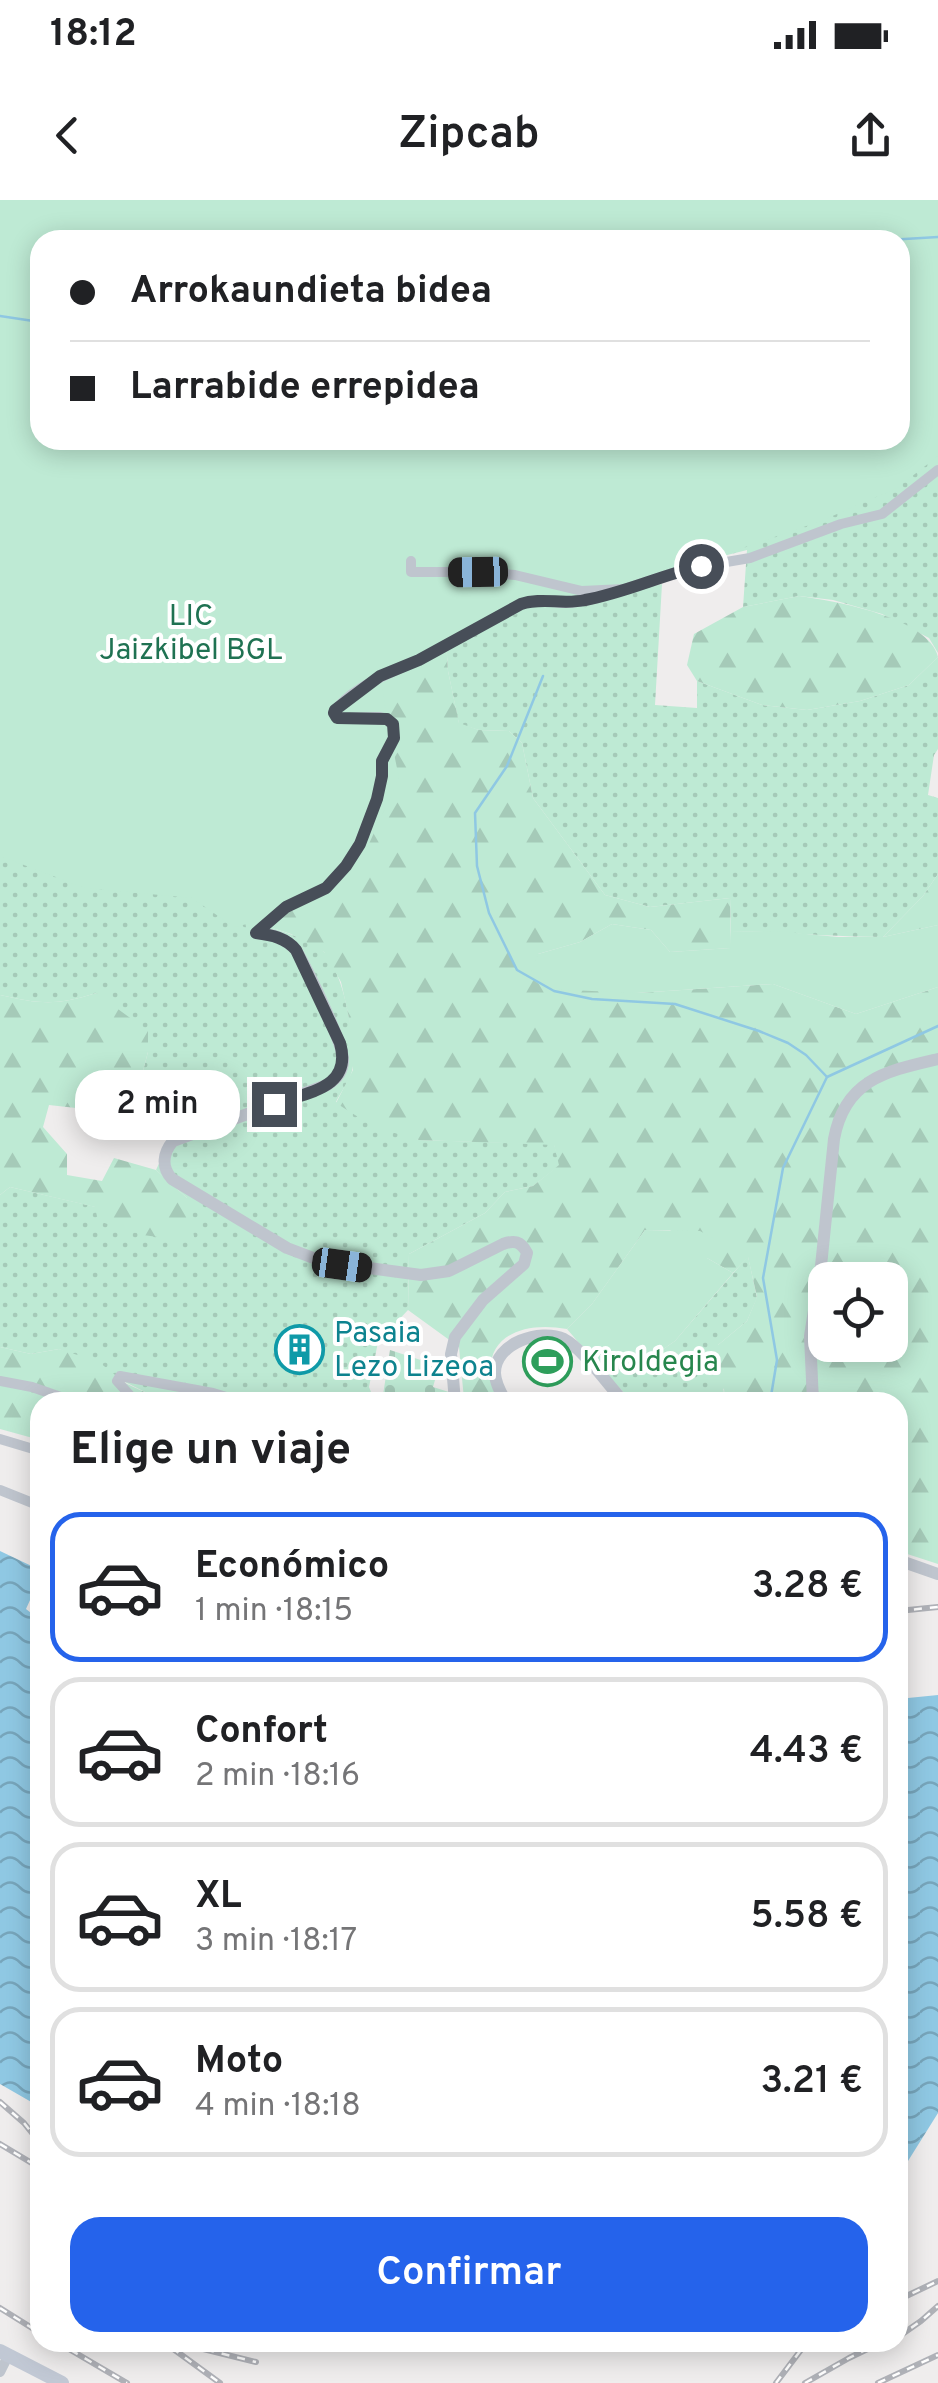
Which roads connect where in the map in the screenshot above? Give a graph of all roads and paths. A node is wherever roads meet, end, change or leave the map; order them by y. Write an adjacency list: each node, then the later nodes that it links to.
1 (938, 470): 3 (street)
2 (411, 562): 3 (street)
3 (624, 589): 4 (street)
4 (256, 933): 10 (street)
5 (938, 1059): 13 (street)
6 (0, 1382): 7 (street)
7 (46, 1392)
8 (127, 1392): 9 (street)
9 (208, 1392)
10 (454, 1392)
11 (502, 1392): 12 (street)
12 (615, 1392)
13 (811, 1392)
14 (0, 1439): 15 (street)
15 (30, 1448)
16 (0, 1490): 17 (street)
17 (30, 1502)
18 (908, 1564): 19 (street)
19 (938, 1574)
20 (2, 2362): 21 (main road)
21 (62, 2383)

